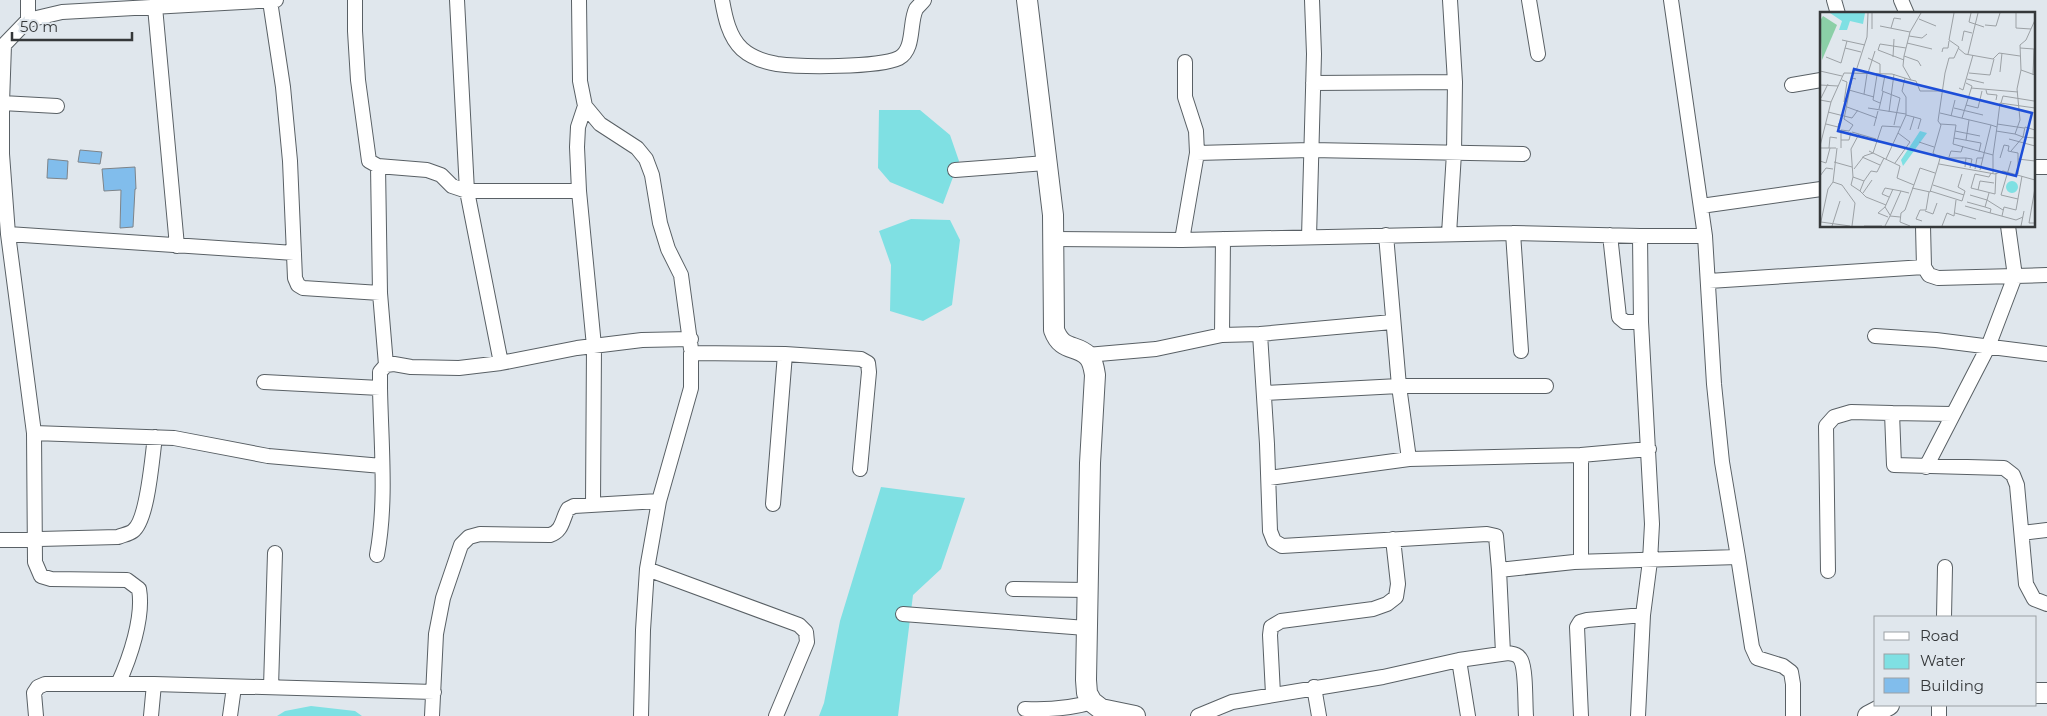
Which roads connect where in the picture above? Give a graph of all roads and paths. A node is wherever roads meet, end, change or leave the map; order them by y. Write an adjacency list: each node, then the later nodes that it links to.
1 (28, 0): 17 (street)
2 (355, 0): 33 (street)
3 (457, 0): 38 (street)
4 (580, 0): 27 (street)
5 (722, 0): 6 (street)
6 (924, 0)
7 (1027, 0): 32 (street)
8 (1312, 0): 23 (street)
9 (1450, 0): 22 (street)
10 (1529, 0): 19 (street)
11 (1671, 0): 40 (street)
12 (1900, 0): 16 (street)
13 (273, 1): 14 (street); 55 (street)
14 (171, 3): 15 (street)
15 (155, 7): 17 (street); 54 (street)
16 (1906, 12)
17 (28, 20): 18 (street)
18 (2, 46): 25 (street)
19 (1538, 54)
20 (1185, 62): 29 (street)
21 (1820, 80): 24 (street)
22 (1454, 82): 23 (street); 30 (street)
23 (1313, 83): 28 (street)
24 (1792, 85)
25 (2, 103): 26 (street); 44 (street)
26 (57, 106)
27 (585, 106): 39 (street); 67 (street)
28 (1311, 150): 29 (street); 30 (street); 50 (street)
29 (1197, 152): 53 (street)
30 (1454, 153): 31 (street); 45 (street)
31 (1523, 154)
32 (1046, 163): 36 (street); 51 (street)
33 (378, 166): 38 (street); 60 (street)
34 (2034, 167): 35 (street)
35 (2047, 167)
36 (955, 170)
37 (1820, 189): 40 (street)
38 (467, 191): 39 (street); 73 (street)
39 (579, 191): 66 (street)
40 (1701, 206): 49 (street)
41 (1923, 228): 56 (street)
42 (2008, 228): 58 (street)
43 (1513, 233): 45 (street); 47 (street); 69 (street)
44 (8, 234): 54 (street); 82 (street)
45 (1449, 234): 46 (street)
46 (1386, 235): 50 (street); 61 (street)
47 (1610, 235): 48 (street); 62 (street)
48 (1640, 236): 49 (street); 62 (street)
49 (1705, 236): 59 (street)
50 (1309, 237): 52 (street)
51 (1054, 239): 53 (street); 72 (street)
52 (1224, 239): 53 (street); 64 (street)
53 (1182, 240)
54 (177, 246): 55 (street)
55 (294, 253): 60 (street)
56 (1924, 268): 58 (street); 59 (street)
57 (2047, 275): 58 (street)
58 (2014, 276): 68 (street)
59 (1709, 281): 101 (street)
60 (380, 293): 74 (street)
61 (1392, 322): 63 (street); 76 (street)
62 (1641, 322): 84 (street)
63 (1260, 334): 64 (street); 79 (street)
64 (1222, 335): 72 (street)
65 (1875, 336): 68 (street)
66 (594, 346): 67 (street); 73 (street); 92 (street)
67 (691, 346): 70 (street); 91 (street)
68 (1988, 347): 71 (street); 81 (street)
69 (1521, 350)
70 (785, 354): 89 (street); 93 (street)
71 (2047, 354)
72 (1087, 355): 109 (street)
73 (501, 363): 74 (street)
74 (386, 365): 78 (street)
75 (264, 382): 78 (street)
76 (1399, 386): 77 (street); 79 (street); 86 (street)
77 (1546, 386)
78 (380, 388): 87 (street)
79 (1264, 393): 90 (street)
80 (1892, 413): 81 (street); 88 (street); 107 (street)
81 (1952, 414): 88 (street)
82 (34, 433): 83 (street); 96 (street)
83 (155, 437): 87 (street); 96 (street)
84 (1649, 449): 85 (street); 102 (street)
85 (1581, 455): 86 (street); 103 (street)
86 (1408, 459): 90 (street)
87 (382, 466): 100 (street)
88 (1926, 467): 95 (street)
89 (860, 469)
90 (1268, 478): 97 (street)
91 (659, 501): 92 (street); 105 (street)
92 (593, 504): 122 (street)
93 (773, 504)
94 (2047, 530): 95 (street)
95 (2022, 533): 110 (street)
96 (34, 539): 98 (street); 117 (street)
97 (1393, 539): 106 (street); 123 (street)
98 (0, 540)
99 (275, 553): 120 (street)
100 (377, 556)
101 (1738, 557): 102 (street); 140 (street)
102 (1650, 561): 103 (street); 112 (street)
103 (1581, 562): 106 (street)
104 (1945, 567): 113 (street)
105 (647, 569): 131 (street); 132 (street)
106 (1499, 570): 115 (street)
107 (1828, 571)
108 (1013, 589): 109 (street)
109 (1087, 590): 114 (street)
110 (2047, 604)
111 (904, 614): 114 (street)
112 (1643, 615): 138 (street); 139 (street)
113 (1944, 616)
114 (1086, 628): 124 (street)
115 (1504, 653): 116 (street); 137 (street)
116 (1459, 660): 121 (street); 136 (street)
117 (118, 684): 118 (street); 127 (street)
118 (154, 684): 119 (street); 128 (street)
119 (234, 686): 120 (street); 129 (street)
120 (272, 687): 122 (street)
121 (1314, 688): 123 (street); 135 (street)
122 (434, 692): 130 (street)
123 (1273, 694): 134 (street)
124 (1092, 702): 126 (street); 133 (street)
125 (1887, 706): 141 (street)
126 (1025, 708)
127 (36, 716)
128 (151, 716)
129 (230, 716)
130 (432, 716)
131 (641, 716)
132 (776, 716)
133 (1135, 716)
134 (1198, 716)
135 (1319, 716)
136 (1468, 716)
137 (1526, 716)
138 (1581, 716)
139 (1638, 716)
140 (1793, 716)
141 (1868, 716)

